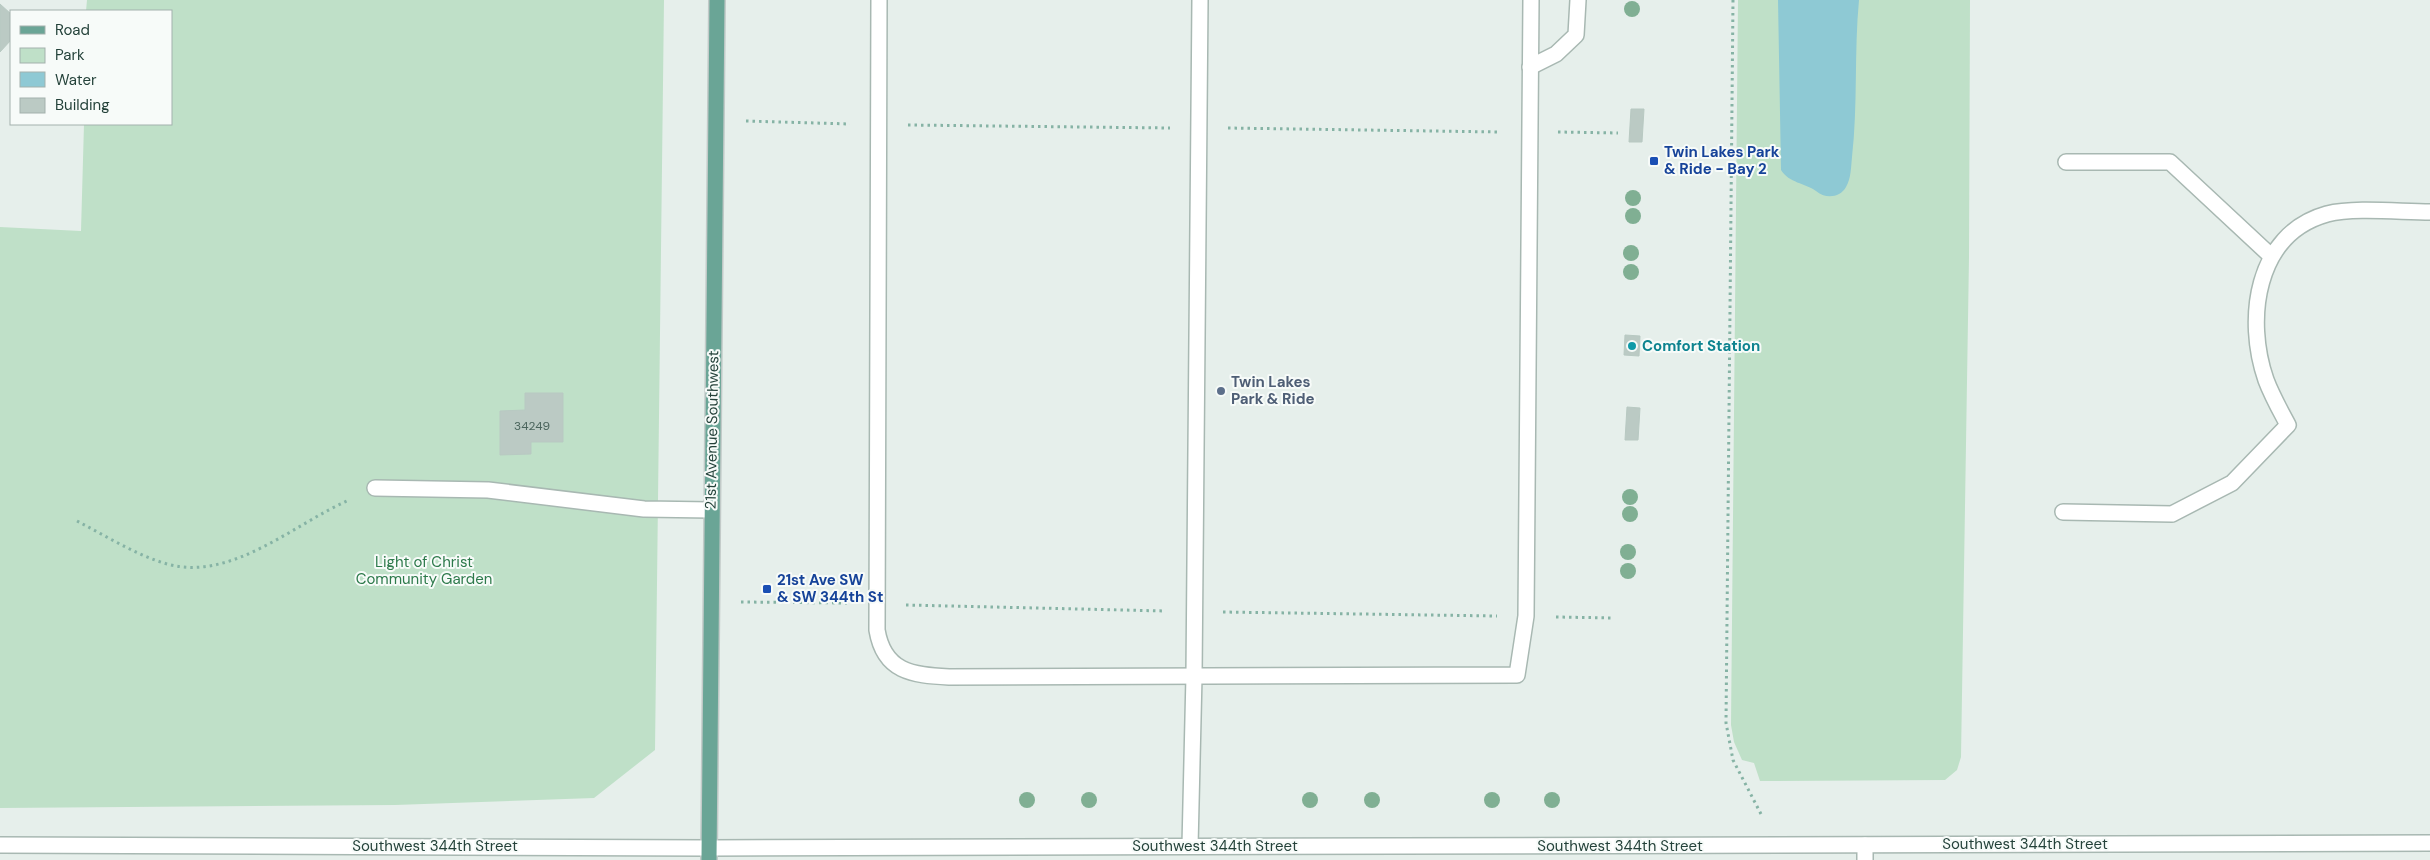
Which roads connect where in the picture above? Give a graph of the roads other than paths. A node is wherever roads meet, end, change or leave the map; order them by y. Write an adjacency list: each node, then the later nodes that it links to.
1 (717, 0): 11 (main road, 21st Avenue Southwest)
2 (879, 0): 13 (street)
3 (1200, 0): 13 (street)
4 (1531, 0): 6 (street)
5 (1578, 0): 6 (street)
6 (1530, 67): 13 (street)
7 (2066, 162): 9 (street)
8 (2430, 212): 9 (street)
9 (2272, 256): 12 (street)
10 (375, 488): 11 (street)
11 (711, 510): 18 (main road, 21st Avenue Southwest)
12 (2062, 512)
13 (1194, 676): 16 (street)
14 (2430, 843): 17 (street, Southwest 344th Street)
15 (0, 845): 18 (street, Southwest 344th Street)
16 (1190, 846): 17 (street, Southwest 344th Street); 18 (street, Southwest 344th Street)
17 (1865, 852)
18 (709, 854)

